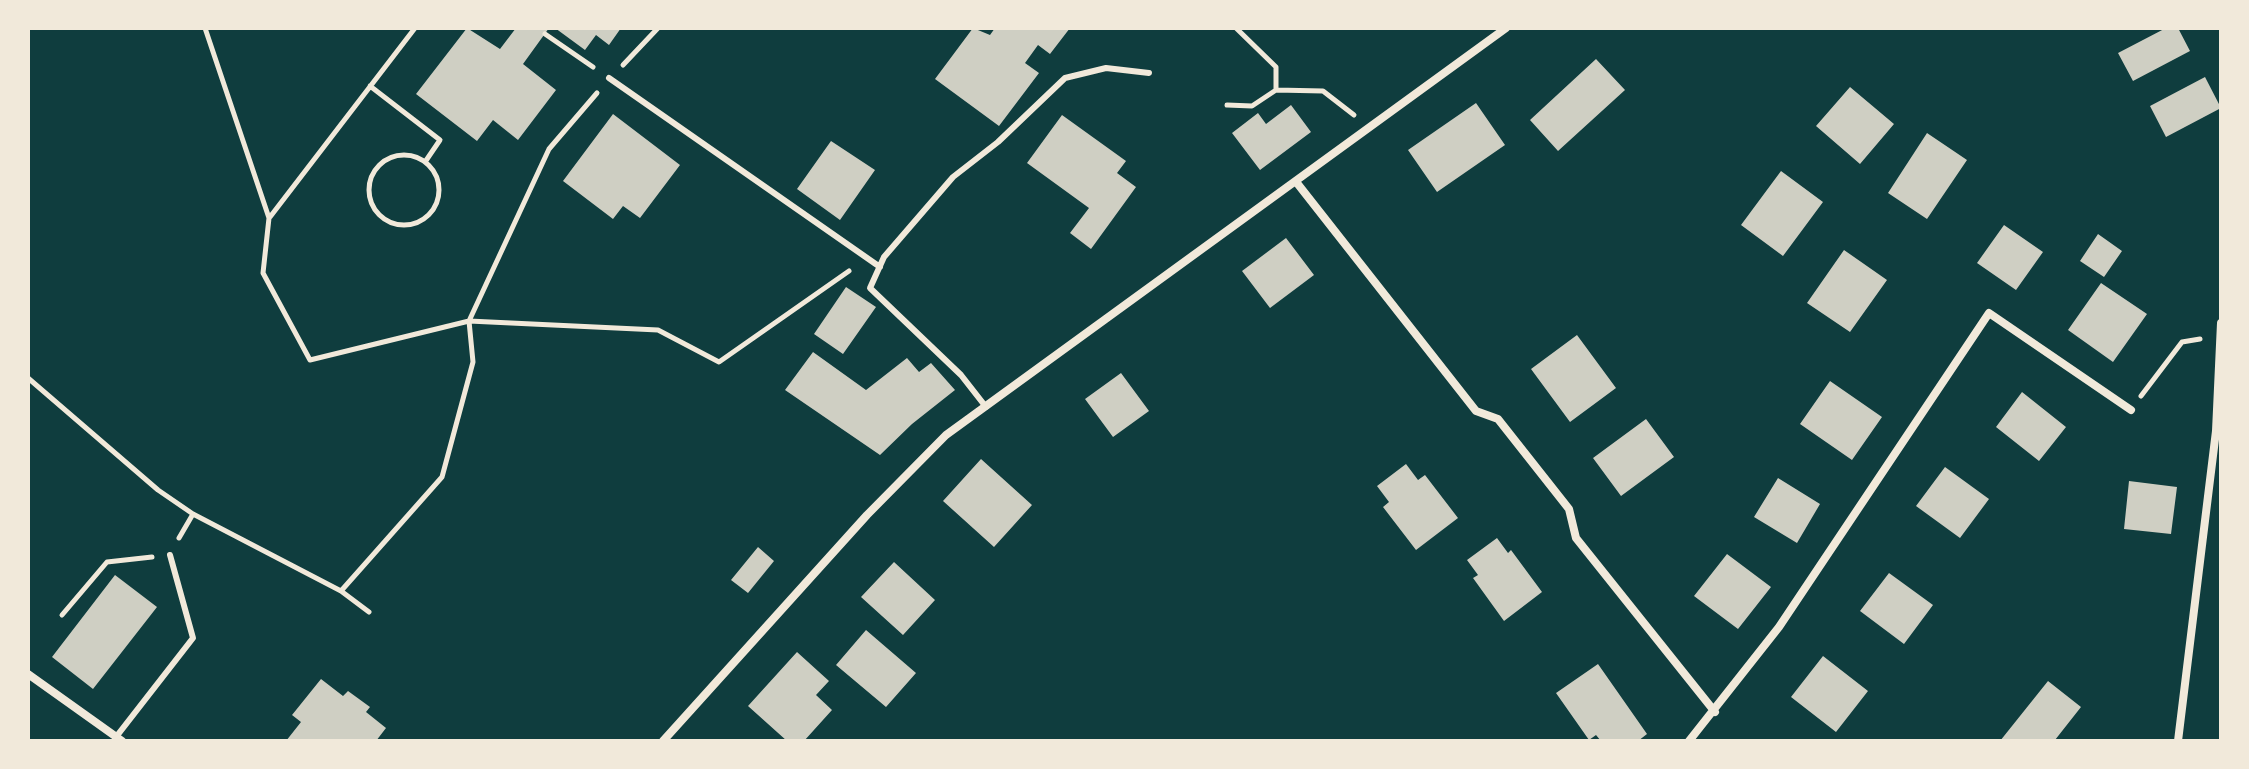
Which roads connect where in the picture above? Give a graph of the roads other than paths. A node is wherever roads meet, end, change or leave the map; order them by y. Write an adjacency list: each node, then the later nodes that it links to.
1 (1506, 28): 4 (street)
2 (1149, 73): 5 (lane)
3 (609, 78): 5 (lane)
4 (1297, 183): 9 (street); 13 (street)
5 (880, 267): 9 (lane)
6 (2221, 323): 7 (street)
7 (2220, 335): 8 (street)
8 (2220, 370): 17 (street)
9 (986, 407): 15 (street)
10 (2131, 410): 13 (street)
11 (170, 555): 14 (lane)
12 (28, 674): 14 (street)
13 (1715, 712): 16 (street)
14 (119, 739)
15 (663, 741)
16 (1689, 741)
17 (2178, 741)

